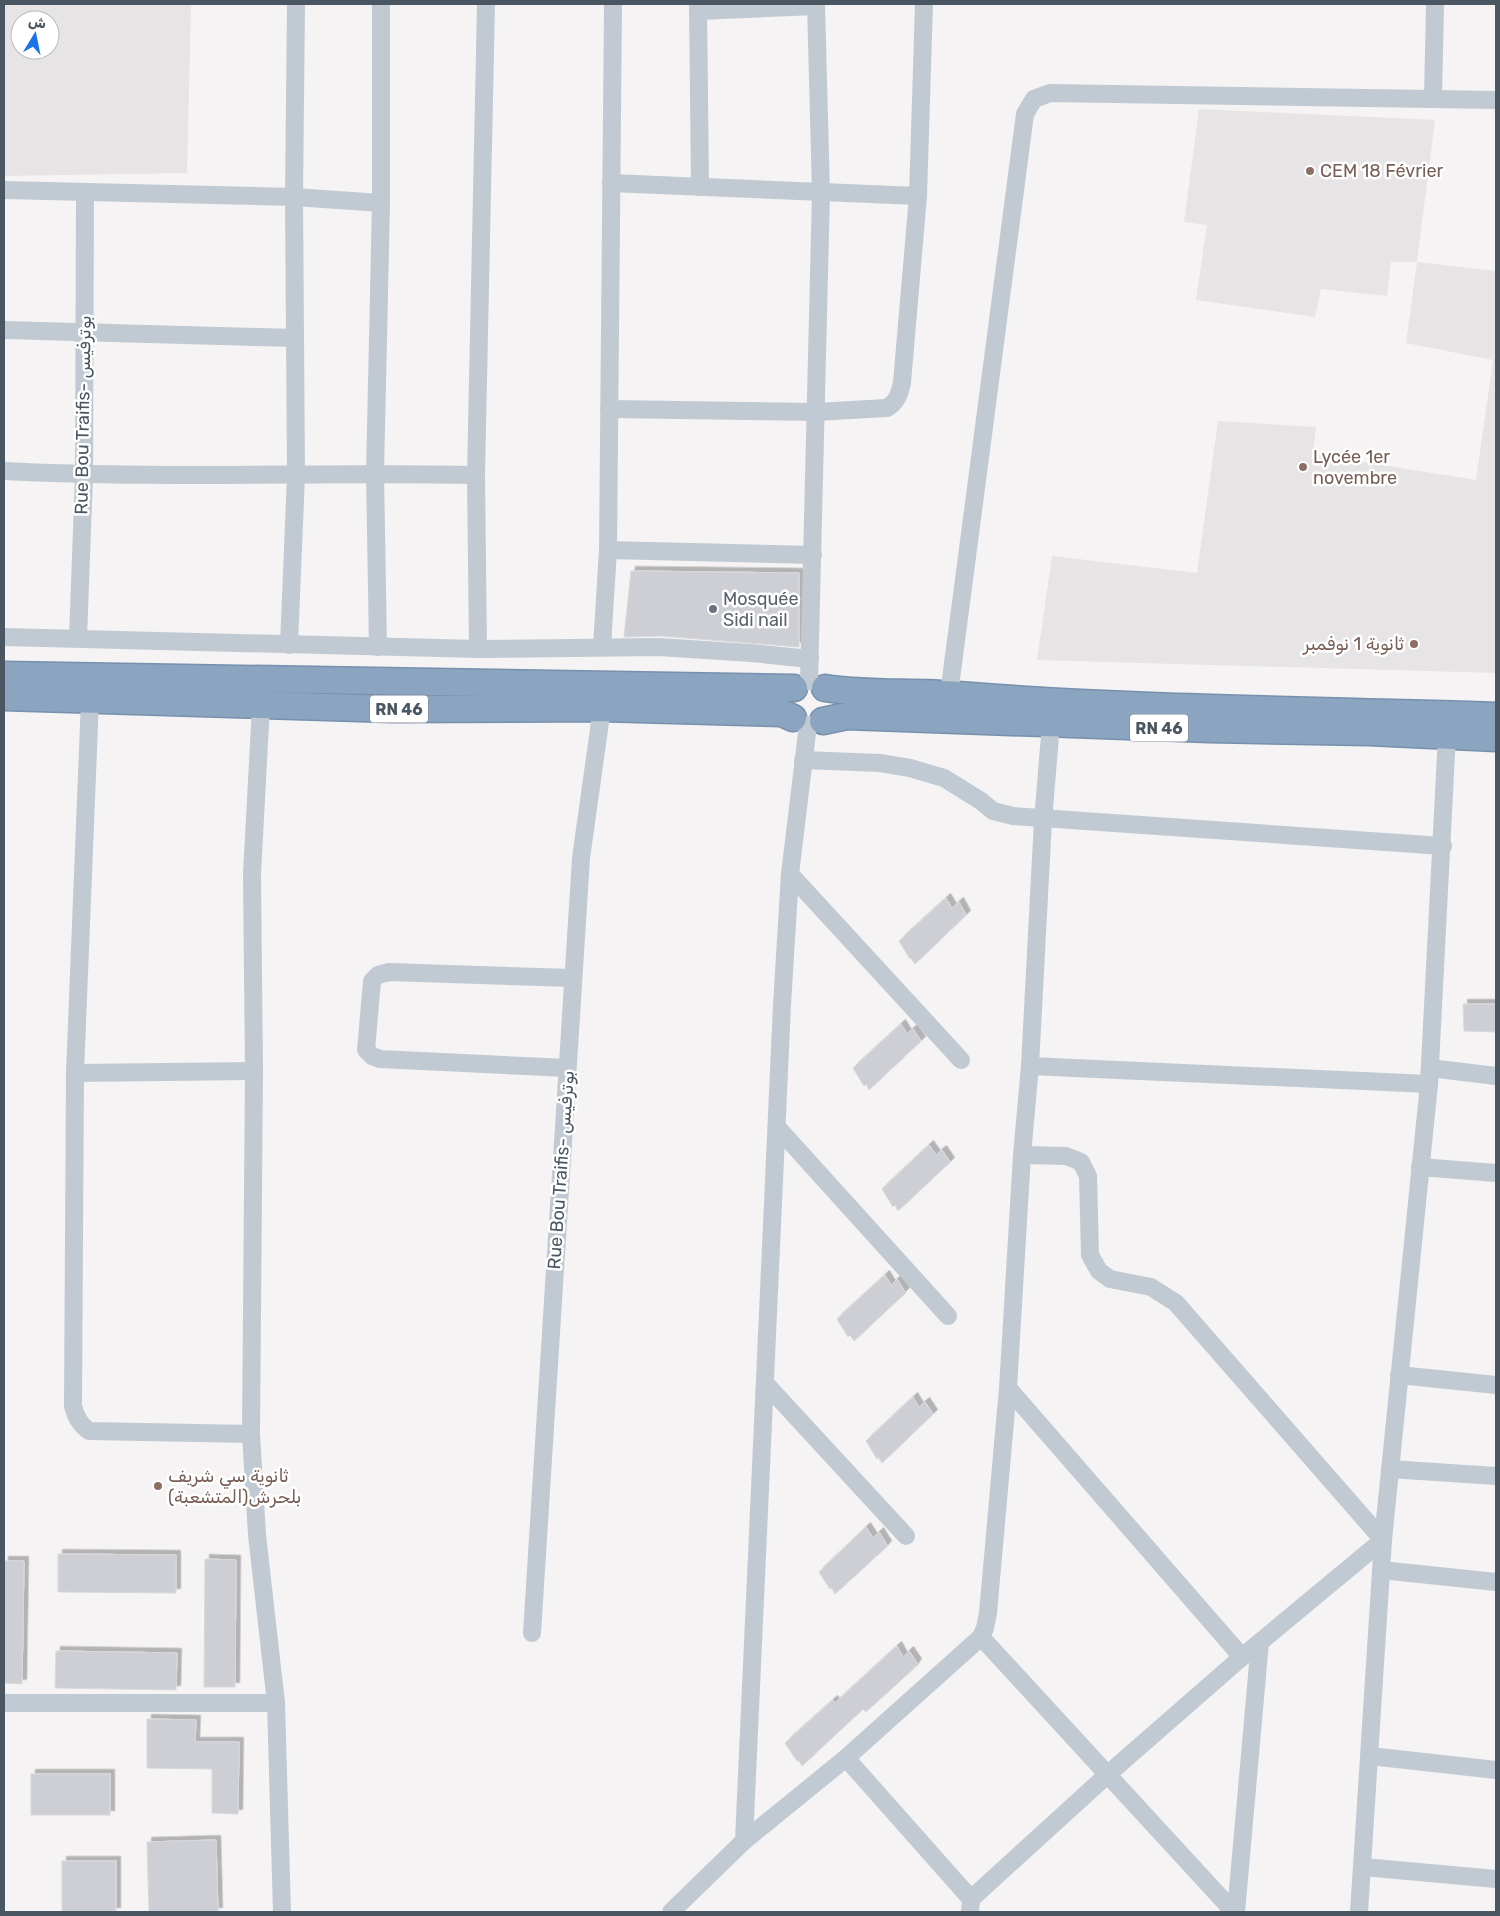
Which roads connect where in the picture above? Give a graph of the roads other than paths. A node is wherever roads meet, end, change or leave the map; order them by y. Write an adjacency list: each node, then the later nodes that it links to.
1 (296, 4): 17 (street)
2 (381, 4): 18 (street)
3 (486, 4): 28 (street)
4 (613, 4): 11 (street)
5 (924, 4): 16 (street)
6 (1435, 4): 9 (street)
7 (816, 5): 8 (street); 15 (street)
8 (698, 8): 12 (street)
9 (1433, 98): 10 (street); 39 (street)
10 (1496, 100)
11 (611, 183): 12 (street); 22 (street)
12 (700, 187): 15 (street)
13 (4, 190): 14 (street)
14 (85, 192): 17 (street); 20 (street, Rue Bou Traifis- بوترفيس)
15 (821, 192): 16 (street); 23 (street)
16 (918, 196): 23 (street)
17 (294, 197): 18 (street); 21 (street)
18 (381, 203): 25 (street)
19 (4, 330): 20 (street)
20 (85, 332): 21 (street); 26 (street, Rue Bou Traifis- بوترفيس)
21 (295, 338): 27 (street)
22 (609, 409): 23 (street); 29 (street)
23 (816, 412): 30 (street)
24 (4, 471): 26 (street)
25 (375, 474): 27 (street); 28 (street); 34 (street)
26 (84, 475): 27 (street); 32 (street, Rue Bou Traifis- بوترفيس)
27 (296, 475): 33 (street)
28 (476, 475): 36 (street)
29 (608, 550): 30 (street); 35 (street)
30 (813, 555): 38 (street)
31 (4, 636): 32 (street)
32 (78, 638): 33 (street)
33 (289, 645): 34 (street)
34 (378, 647): 36 (street)
35 (602, 647): 36 (street); 38 (street)
36 (478, 650)
37 (4, 675): 38 (highway, RN 46)
38 (809, 679): 39 (highway, RN 46); 45 (highway); 45 (highway)
39 (949, 694): 44 (highway, RN 46)
40 (4, 697): 41 (highway, RN 46)
41 (90, 700): 42 (highway, RN 46); 58 (street)
42 (261, 706): 43 (highway, RN 46); 57 (street)
43 (602, 708): 45 (highway, RN 46); 53 (street, Rue Bou Traifis- بوترفيس)
44 (1496, 716)
45 (808, 721): 46 (highway, RN 46); 49 (street)
46 (1050, 724): 47 (highway, RN 46); 50 (street)
47 (1448, 735): 48 (highway, RN 46); 51 (street)
48 (1496, 738)
49 (803, 760): 50 (street); 52 (street)
50 (1043, 820): 51 (street); 55 (street)
51 (1443, 846): 59 (street)
52 (790, 874): 54 (street); 61 (street)
53 (572, 978): 56 (street, Rue Bou Traifis- بوترفيس); 56 (street)
54 (960, 1060)
55 (1030, 1066): 59 (street); 62 (street)
56 (567, 1068): 77 (street, Rue Bou Traifis- بوترفيس)
57 (254, 1071): 58 (street); 70 (street)
58 (75, 1073): 70 (street)
59 (1429, 1076): 60 (street); 63 (street)
60 (1496, 1076)
61 (777, 1127): 65 (street); 67 (street)
62 (1022, 1155): 69 (street); 74 (street)
63 (1420, 1167): 64 (street); 66 (street)
64 (1496, 1173)
65 (948, 1316)
66 (1399, 1375): 68 (street); 71 (street)
67 (765, 1382): 73 (street); 87 (street)
68 (1496, 1385)
69 (1008, 1388): 78 (street); 80 (street)
70 (251, 1434): 82 (street)
71 (1390, 1469): 72 (street); 74 (street)
72 (1496, 1476)
73 (906, 1536)
74 (1383, 1540): 75 (street); 79 (street)
75 (1381, 1570): 76 (street); 83 (street)
76 (1496, 1582)
77 (532, 1633)
78 (981, 1637): 84 (street); 86 (street)
79 (1260, 1642): 80 (street); 93 (street)
80 (1242, 1657): 86 (street)
81 (4, 1703): 82 (street)
82 (276, 1703): 91 (street)
83 (1370, 1756): 85 (street); 88 (street)
84 (846, 1758): 87 (street); 90 (street)
85 (1496, 1770)
86 (1107, 1774): 90 (street); 93 (street)
87 (744, 1841): 92 (street)
88 (1363, 1867): 89 (street); 94 (street)
89 (1496, 1879)
90 (970, 1906)
91 (282, 1912)
92 (671, 1912)
93 (1235, 1912)
94 (1359, 1912)

